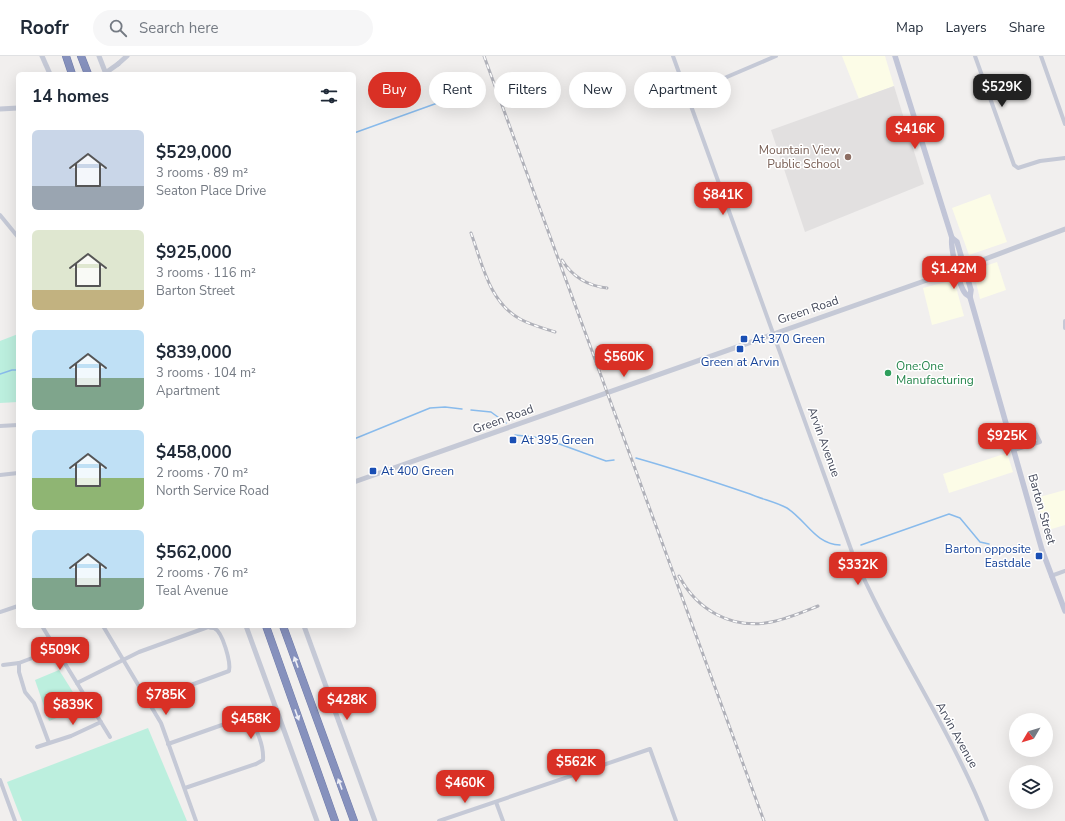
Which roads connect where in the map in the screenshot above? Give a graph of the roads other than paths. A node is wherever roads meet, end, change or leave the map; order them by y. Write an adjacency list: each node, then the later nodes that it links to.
1 (42, 56): 11 (street)
2 (66, 56): 12 (highway)
3 (81, 56): 13 (highway)
4 (99, 56): 14 (street)
5 (127, 56): 15 (street, bridge)
6 (673, 56): 16 (street, Arvin Avenue)
7 (776, 56): 17 (street)
8 (895, 56): 26 (main road, Barton Street)
9 (975, 56): 22 (street)
10 (1041, 56): 21 (street)
11 (49, 72)
12 (71, 72)
13 (87, 72)
14 (104, 72)
15 (108, 72)
16 (679, 72)
17 (731, 75)
18 (16, 108): 20 (street)
19 (692, 108): 32 (street, Arvin Avenue)
20 (0, 109)
21 (1065, 124)
22 (1065, 158)
23 (0, 215): 25 (street)
24 (1065, 229): 27 (street, Green Road)
25 (16, 235)
26 (952, 238): 27 (main road, Barton Street); 28 (main road, Barton Street)
27 (964, 267): 28 (street, Green Road); 29 (main road, Barton Street)
28 (956, 270): 29 (main road, Barton Street); 32 (street, Green Road)
29 (970, 297): 35 (main road, Barton Street)
30 (1065, 322): 31 (street)
31 (1065, 328)
32 (773, 333): 39 (street, Green Road); 76 (street, Arvin Avenue)
33 (16, 425): 34 (street)
34 (0, 426)
35 (1010, 435): 36 (main road, Barton Street); 36 (street)
36 (1014, 450): 41 (main road, Barton Street)
37 (16, 473): 38 (street)
38 (0, 475)
39 (356, 481)
40 (1065, 571): 41 (street)
41 (1051, 576): 43 (main road, Barton Street)
42 (16, 607): 44 (street)
43 (1065, 611)
44 (0, 612)
45 (43, 628): 53 (street)
46 (104, 628): 54 (street)
47 (205, 628): 54 (street)
48 (215, 628): 58 (street)
49 (247, 628): 69 (street)
50 (267, 628): 70 (highway, one-way to 70)
51 (284, 628): 71 (highway, one-way to 51)
52 (305, 628): 72 (street)
53 (56, 649): 55 (street); 57 (street)
54 (122, 660): 57 (street); 58 (street)
55 (19, 663): 56 (street); 61 (street)
56 (3, 665)
57 (77, 683): 59 (street)
58 (148, 703): 62 (street)
59 (101, 722): 60 (street); 61 (street)
60 (110, 737)
61 (49, 743): 63 (street)
62 (168, 744): 65 (street); 65 (street)
63 (37, 747)
64 (0, 780): 67 (street)
65 (184, 788): 68 (street)
66 (496, 802): 73 (street); 74 (street); 75 (street)
67 (15, 821)
68 (196, 821)
69 (318, 821)
70 (335, 821)
71 (354, 821)
72 (374, 821)
73 (439, 821)
74 (503, 821)
75 (676, 821)
76 (987, 821)

